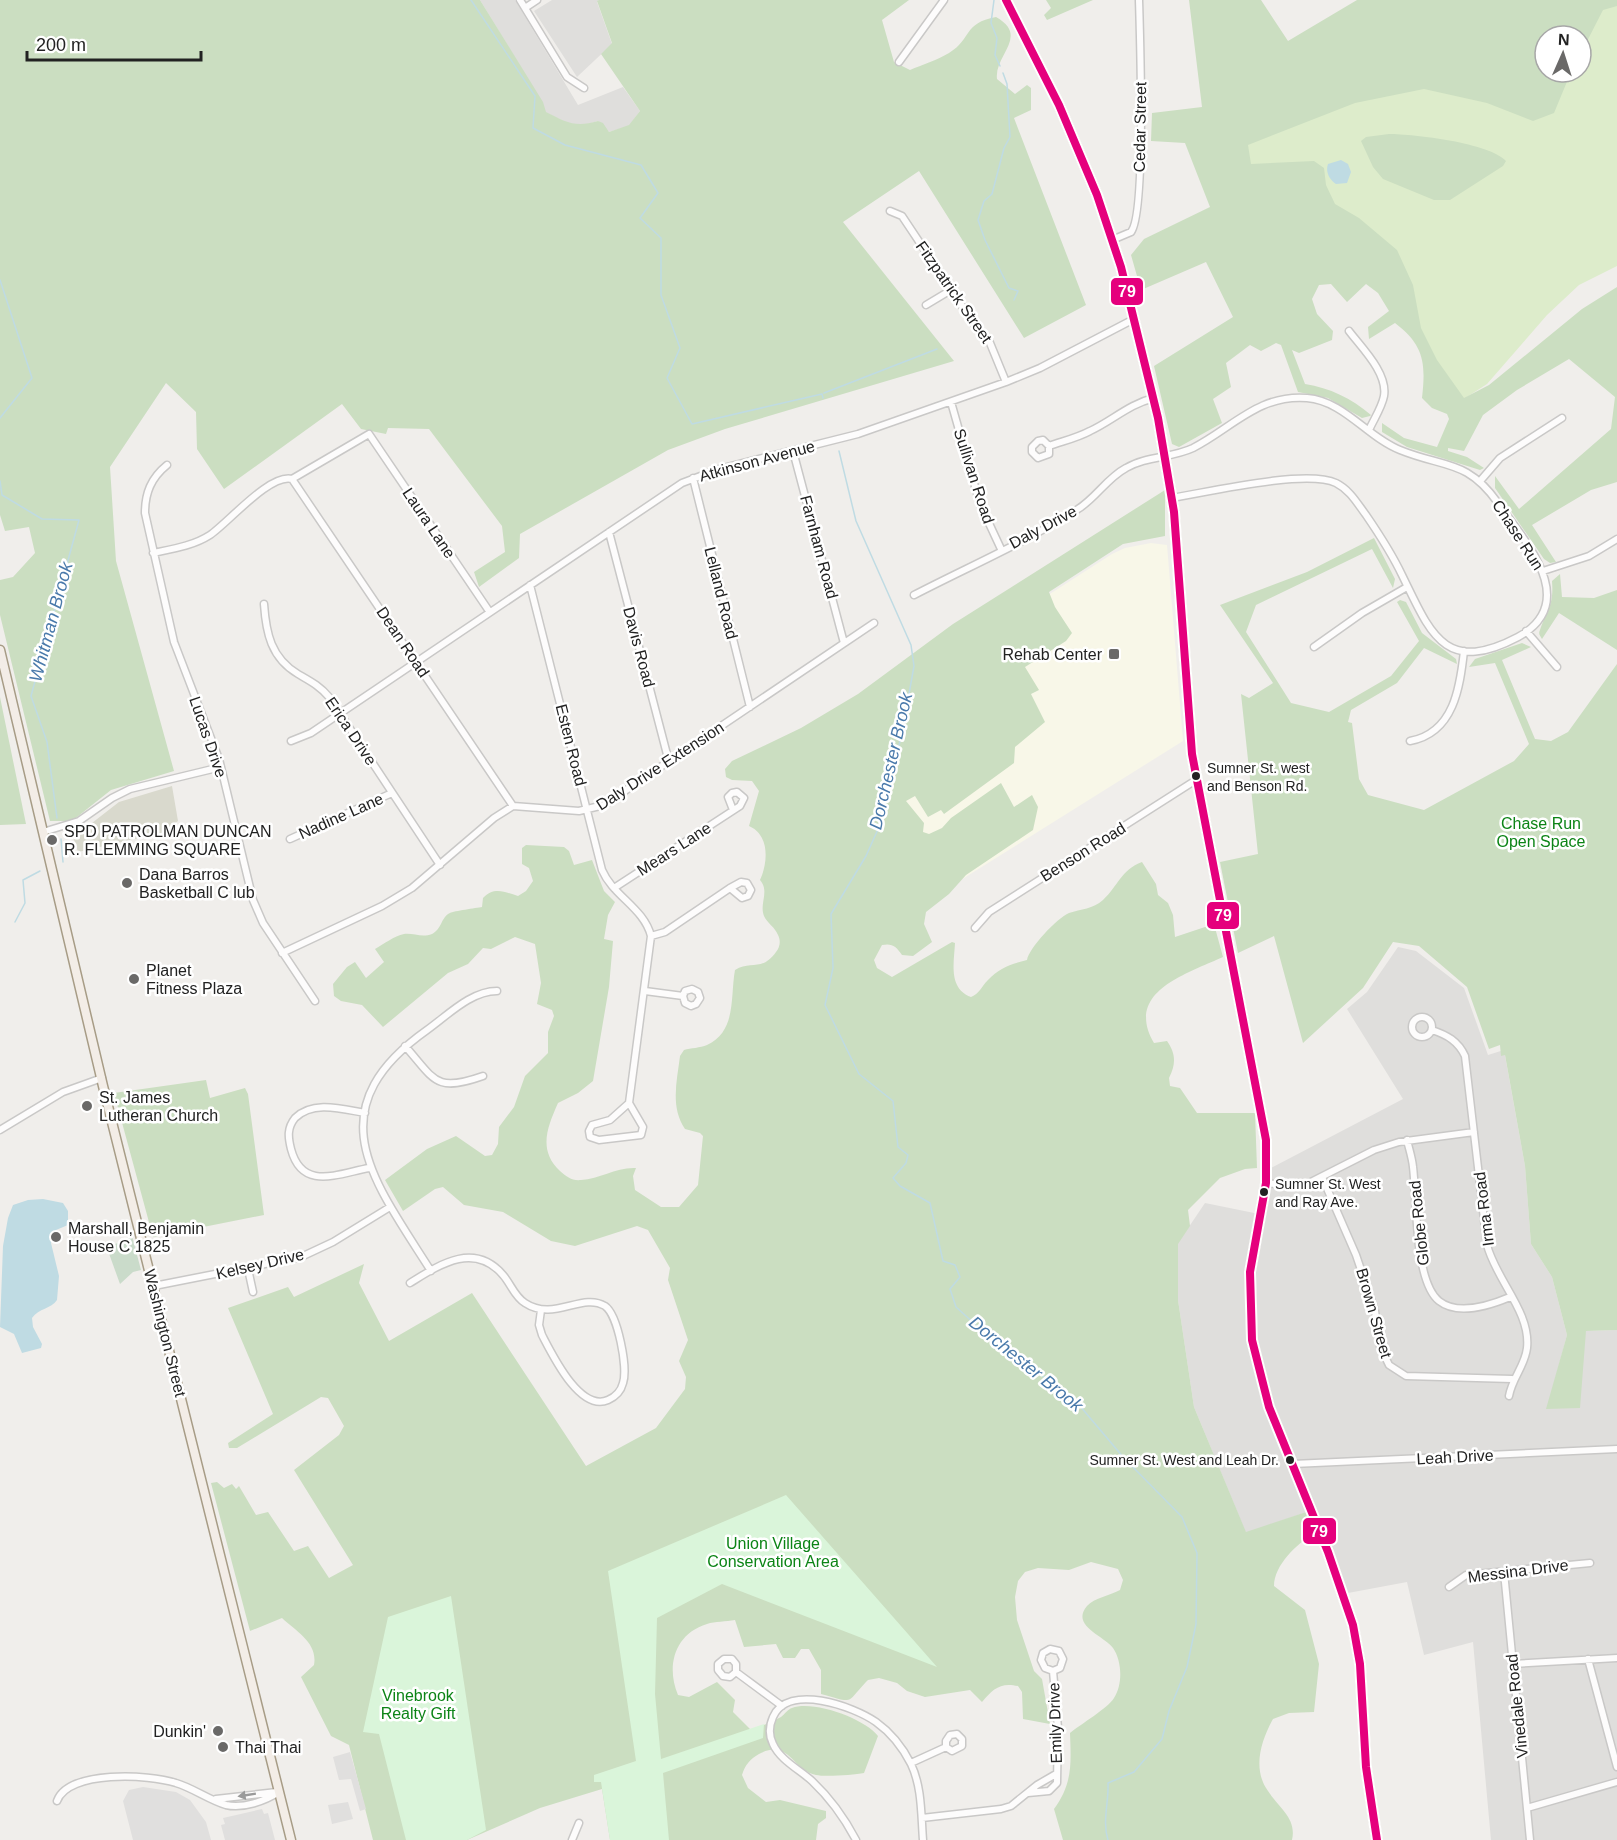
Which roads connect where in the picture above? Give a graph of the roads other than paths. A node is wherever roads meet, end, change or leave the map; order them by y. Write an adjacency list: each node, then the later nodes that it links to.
1 (520, 0): 6 (street)
2 (537, 0): 6 (street)
3 (944, 0): 7 (street)
4 (1006, 0): 10 (main road)
5 (1139, 0): 10 (street, Cedar Street)
6 (525, 8): 8 (street)
7 (899, 62)
8 (584, 88)
9 (890, 211): 11 (street, Fitzpatrick Street)
10 (1113, 240): 13 (main road)
11 (951, 290): 12 (street); 15 (street, Fitzpatrick Street)
12 (927, 305)
13 (1134, 319): 15 (street, Atkinson Avenue); 16 (main road)
14 (1348, 331): 19 (street)
15 (1006, 382): 17 (street, Atkinson Avenue)
16 (1154, 398): 20 (street); 22 (main road)
17 (951, 402): 21 (street, Atkinson Avenue); 30 (street, Sullivan Road)
18 (1562, 418): 26 (street)
19 (1369, 430): 22 (street, Chase Run); 26 (street, Chase Run)
20 (1050, 446)
21 (793, 451): 24 (street, Atkinson Avenue); 40 (street, Farnham Road)
22 (1166, 454): 27 (main road); 30 (street, Daly Drive)
23 (167, 465): 31 (street, Lucas Drive)
24 (693, 478): 28 (street, Atkinson Avenue); 46 (street, Lelland Road)
25 (292, 479): 31 (street); 37 (street, Laura Lane); 44 (street, Dean Road)
26 (1480, 480): 32 (street, Chase Run)
27 (1172, 498): 34 (street); 52 (main road)
28 (609, 532): 33 (street, Atkinson Avenue); 50 (street, Davis Road)
29 (1617, 539): 32 (street)
30 (1001, 549): 35 (street, Daly Drive)
31 (153, 553): 51 (street, Lucas Drive)
32 (1543, 571): 39 (street, Chase Run)
33 (530, 585): 37 (street, Atkinson Avenue); 56 (street, Esten Road)
34 (1407, 587): 41 (street); 43 (street)
35 (914, 595)
36 (264, 604): 47 (street, Erica Drive)
37 (489, 611): 44 (street, Atkinson Avenue)
38 (874, 623): 40 (street, Daly Drive Extension)
39 (1527, 631): 43 (street); 45 (street)
40 (844, 643): 46 (street, Daly Drive Extension)
41 (1314, 647)
42 (0, 650): 57 (main road, Washington Street)
43 (1464, 651): 49 (street)
44 (417, 662): 47 (street, Atkinson Avenue); 54 (street, Dean Road)
45 (1557, 667)
46 (750, 707): 50 (street, Daly Drive Extension)
47 (339, 714): 48 (street, Atkinson Avenue); 53 (street, Erica Drive)
48 (291, 741)
49 (1410, 741)
50 (669, 762): 56 (street, Daly Drive Extension)
51 (221, 767): 57 (street); 64 (street, Lucas Drive)
52 (1196, 780): 62 (street, Benson Road); 80 (main road)
53 (392, 794): 58 (street, Nadine Lane); 59 (street, Erica Drive)
54 (513, 806): 56 (street, Daly Drive Extension); 59 (street)
55 (733, 810): 60 (street, Mears Lane)
56 (587, 811): 60 (street, Esten Road)
57 (43, 832): 72 (main road, Washington Street)
58 (290, 839)
59 (440, 865): 64 (street)
60 (614, 888): 63 (street, Esten Road)
61 (730, 888): 63 (street)
62 (975, 928)
63 (651, 936): 66 (street)
64 (282, 953): 68 (street, Lucas Drive)
65 (497, 991): 70 (street)
66 (645, 991): 67 (street); 73 (street)
67 (683, 996)
68 (315, 1001)
69 (1432, 1029): 76 (street, Irma Road)
70 (405, 1046): 71 (street); 74 (street)
71 (483, 1076)
72 (102, 1078): 75 (street); 85 (main road, Washington Street)
73 (629, 1103): 73 (street)
74 (365, 1113): 78 (street); 78 (street)
75 (0, 1130)
76 (1474, 1132): 77 (street); 87 (street, Irma Road)
77 (1407, 1140): 79 (street); 87 (street, Globe Road)
78 (369, 1168): 81 (street)
79 (1322, 1178): 80 (street); 89 (street, Brown Street)
80 (1266, 1183): 92 (main road)
81 (390, 1207): 82 (street, Kelsey Drive); 83 (street)
82 (248, 1269): 85 (street, Kelsey Drive); 86 (street)
83 (431, 1271): 84 (street); 88 (street)
84 (410, 1283)
85 (154, 1286): 107 (main road, Washington Street)
86 (253, 1292)
87 (1510, 1297): 89 (street, Irma Road)
88 (541, 1310): 88 (street)
89 (1512, 1379): 90 (street, Irma Road)
90 (1509, 1396)
91 (1617, 1449): 92 (street, Leah Drive)
92 (1293, 1464): 117 (main road)
93 (1590, 1563): 94 (street, Messina Drive)
94 (1504, 1572): 95 (street, Messina Drive); 98 (street, Vinedale Road)
95 (1449, 1587)
96 (1617, 1658): 97 (street)
97 (1588, 1659): 98 (street); 104 (street)
98 (1513, 1664): 110 (street, Vinedale Road)
99 (1053, 1671): 105 (street, Emily Drive)
100 (736, 1672): 101 (street)
101 (782, 1706): 103 (street); 115 (street)
102 (946, 1747): 103 (street)
103 (911, 1763): 111 (street)
104 (1617, 1767)
105 (1056, 1774): 108 (street, Emily Drive); 108 (street, Emily Drive)
106 (1617, 1782): 110 (street)
107 (279, 1792): 109 (street); 113 (main road, Washington Street)
108 (1028, 1792): 111 (street, Emily Drive)
109 (57, 1801)
110 (1527, 1808): 118 (street, Vinedale Road)
111 (922, 1818): 116 (street)
112 (579, 1823): 114 (street)
113 (291, 1840)
114 (572, 1840)
115 (856, 1840)
116 (922, 1840)
117 (1377, 1840)
118 (1530, 1840)

